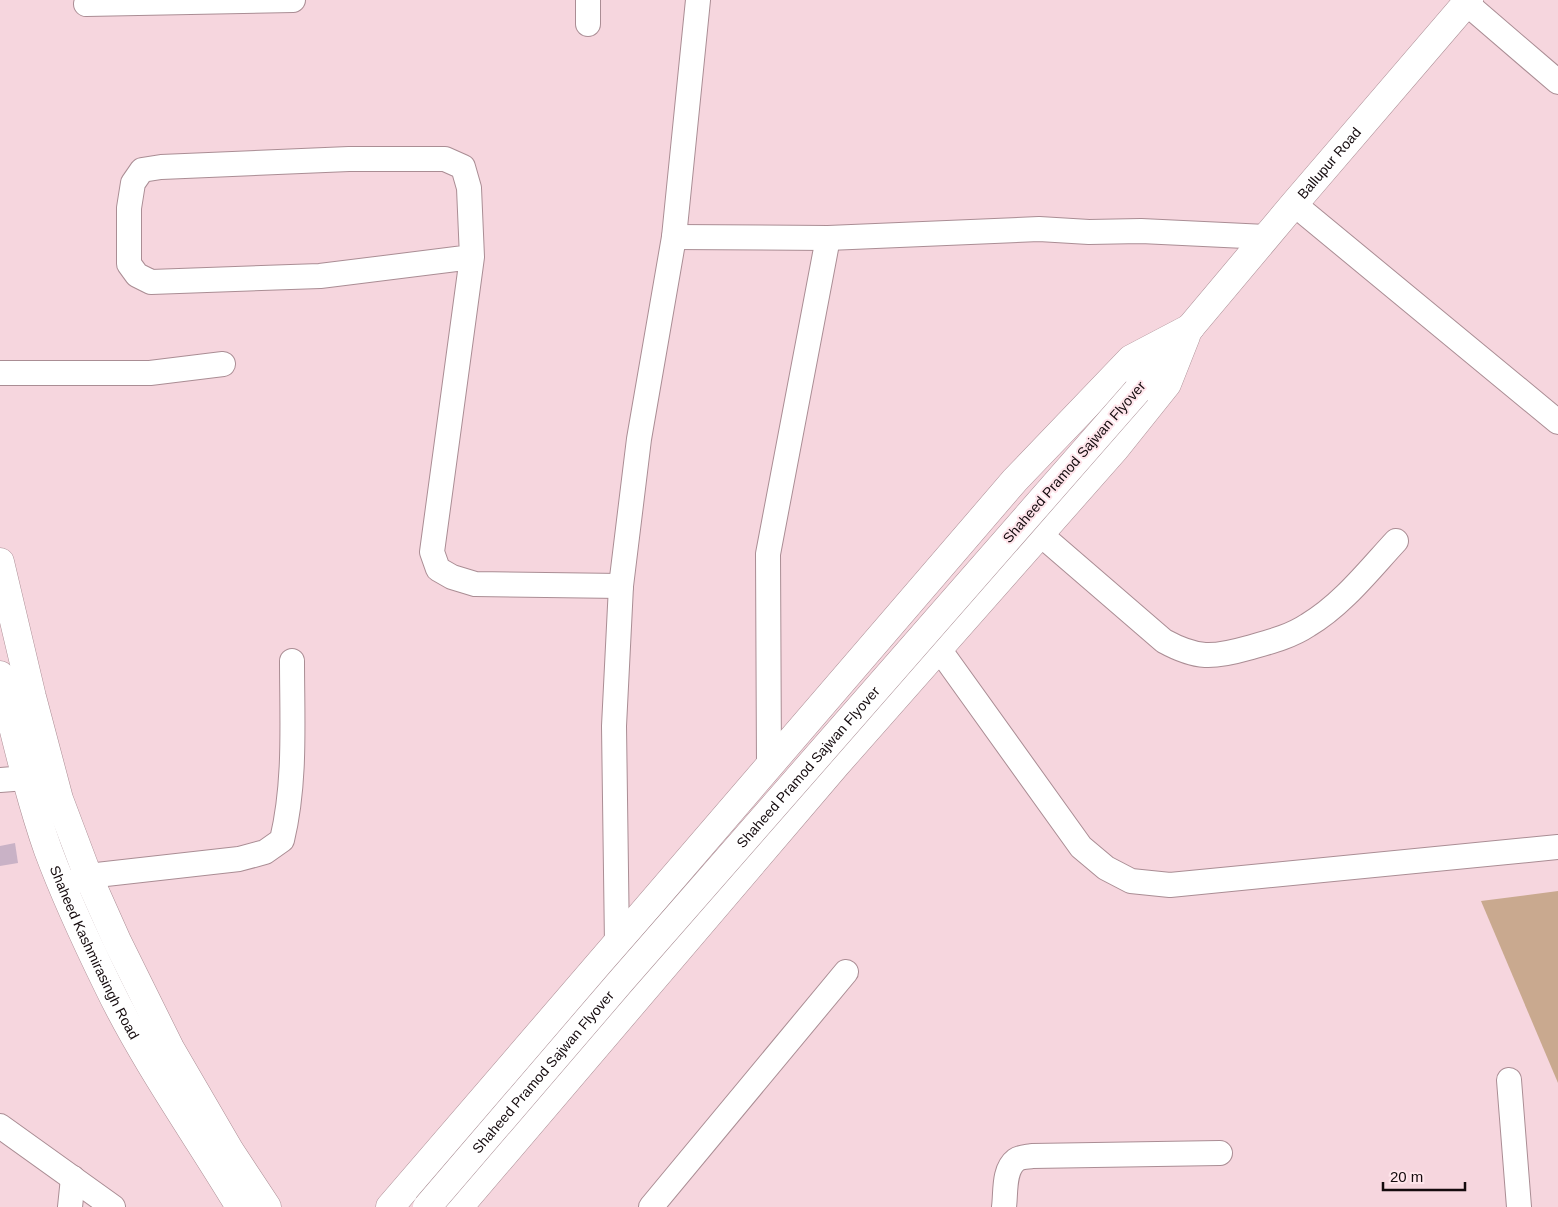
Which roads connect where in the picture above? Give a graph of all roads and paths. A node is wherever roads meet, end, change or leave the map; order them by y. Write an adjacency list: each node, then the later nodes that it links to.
1 (293, 0): 5 (street)
2 (588, 0): 6 (street)
3 (698, 0): 9 (street)
4 (1468, 2): 7 (street); 8 (street, Ballupur Road)
5 (86, 4)
6 (588, 24)
7 (1558, 82)
8 (1294, 204): 10 (street, Ballupur Road); 16 (street)
9 (674, 237): 11 (street); 20 (street)
10 (1266, 237): 11 (street); 13 (street, Ballupur Road)
11 (828, 238): 24 (street)
12 (472, 257): 12 (street); 20 (street)
13 (1190, 328): 17 (street); 24 (street); 40 (street, Shaheed Pramod Sajwan Flyover, bridge)
14 (223, 364): 15 (street)
15 (0, 373)
16 (1558, 422)
17 (1040, 534): 18 (street); 21 (street)
18 (1396, 541)
19 (0, 562): 27 (street, Shaheed Kashmirasingh Road)
20 (621, 586): 29 (street)
21 (939, 649): 26 (street); 41 (street)
22 (292, 661): 27 (street)
23 (0, 675): 25 (street, Shaheed Kashmirasingh Road)
24 (769, 766): 29 (street)
25 (13, 779): 28 (street, Shaheed Kashmirasingh Road)
26 (1558, 848)
27 (88, 876): 28 (street); 38 (street, Shaheed Kashmirasingh Road)
28 (63, 886): 37 (street, Shaheed Kashmirasingh Road)
29 (617, 944): 39 (street)
30 (846, 972): 42 (street)
31 (1509, 1080): 44 (street)
32 (0, 1126): 34 (street)
33 (1220, 1153): 43 (street)
34 (73, 1178): 35 (street); 36 (street)
35 (70, 1207)
36 (113, 1207)
37 (240, 1207)
38 (267, 1207)
39 (390, 1207)
40 (427, 1207)
41 (459, 1207)
42 (651, 1207)
43 (1004, 1207)
44 (1519, 1207)

